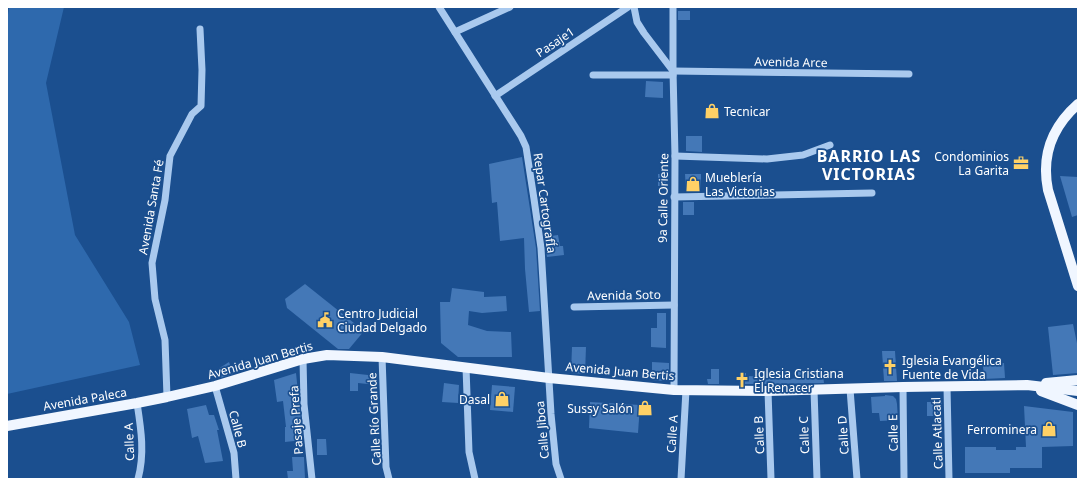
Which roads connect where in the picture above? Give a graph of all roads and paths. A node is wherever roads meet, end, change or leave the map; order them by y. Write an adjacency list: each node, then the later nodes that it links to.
1 (439, 7): 7 (street, Repar CartografÍa)
2 (510, 7): 7 (street)
3 (628, 7): 11 (street, Pasaje1)
4 (634, 7): 8 (street)
5 (673, 7): 8 (street, 9a Calle Oriente)
6 (200, 29): 35 (street, Avenida Santa Fé)
7 (455, 32): 11 (street, Repar CartografÍa)
8 (673, 73): 9 (street, Avenida Arce); 10 (street, Avenida Arce); 14 (street, 9a Calle Oriente)
9 (909, 74)
10 (593, 75)
11 (495, 96): 23 (street, Repar CartografÍa)
12 (1078, 104): 17 (main road)
13 (830, 145): 14 (street)
14 (675, 156): 16 (street, 9a Calle Oriente)
15 (872, 193): 16 (street)
16 (674, 196): 18 (street, 9a Calle Oriente)
17 (1078, 286)
18 (674, 305): 19 (street, Avenida Soto); 30 (street, 9a Calle Oriente)
19 (574, 307)
20 (382, 357): 21 (main road, Avenida Juan Bertis); 22 (main road, Avenida Juan Bertis); 42 (street, Calle Río Grande)
21 (303, 359): 26 (main road, Avenida Juan Bertis); 41 (street, Pasaje Prefa)
22 (466, 367): 23 (main road, Avenida Juan Bertis); 43 (street)
23 (549, 378): 30 (main road, Avenida Juan Bertis); 44 (street, Calle Jiboa)
24 (1078, 380): 25 (main road)
25 (1026, 385): 28 (main road, Avenida Juan Bertis); 34 (main road, Avenida Juan Bertis); 37 (main road)
26 (215, 386): 35 (main road, Avenida Juan Bertis); 40 (street, Calle B)
27 (903, 387): 28 (main road, Avenida Juan Bertis); 29 (main road, Avenida Juan Bertis); 49 (street, Calle E)
28 (947, 387): 50 (street, Calle Atlacatl)
29 (850, 389): 32 (main road, Avenida Juan Bertis); 48 (street, Calle D)
30 (674, 390): 31 (main road, Avenida Juan Bertis)
31 (686, 390): 33 (main road, Avenida Juan Bertis); 45 (street, Calle A)
32 (814, 390): 33 (main road, Avenida Juan Bertis); 47 (street, Calle C)
33 (768, 391): 46 (street, Calle B)
34 (1078, 391)
35 (167, 397): 36 (main road, Avenida Paleca)
36 (137, 404): 38 (main road, Avenida Paleca); 39 (street, Calle A)
37 (1078, 405)
38 (7, 426)
39 (138, 479)
40 (236, 479)
41 (312, 479)
42 (389, 479)
43 (476, 479)
44 (561, 479)
45 (681, 479)
46 (771, 479)
47 (816, 479)
48 (857, 479)
49 (904, 479)
50 (949, 479)

